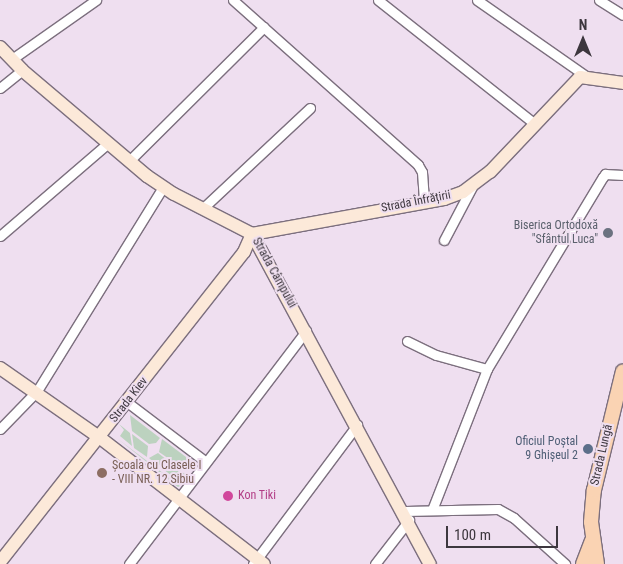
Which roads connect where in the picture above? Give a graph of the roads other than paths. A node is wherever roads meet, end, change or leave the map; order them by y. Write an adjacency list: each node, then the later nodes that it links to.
1 (96, 0): 9 (street)
2 (233, 0): 7 (street)
3 (378, 0): 15 (street)
4 (477, 0): 11 (street)
5 (600, 0): 6 (street)
6 (623, 15)
7 (264, 27): 17 (street); 21 (street)
8 (0, 47): 9 (street, Strada Câmpului)
9 (12, 59): 10 (street, Strada Câmpului)
10 (22, 70): 13 (street); 16 (street, Strada Câmpului)
11 (586, 76): 12 (street); 15 (street, Strada Înfrățirii)
12 (623, 83)
13 (0, 88)
14 (310, 108): 22 (street)
15 (535, 124): 20 (street, Strada Înfrățirii)
16 (108, 143): 17 (street, Strada Câmpului); 24 (street)
17 (129, 160): 19 (street, Strada Câmpului)
18 (623, 175): 29 (street)
19 (164, 187): 22 (street, Strada Câmpului); 31 (street)
20 (472, 187): 21 (street, Strada Înfrățirii); 25 (street)
21 (424, 202): 23 (street, Strada Înfrățirii)
22 (202, 209): 23 (street, Strada Câmpului)
23 (252, 234): 26 (street, Strada Câmpului); 32 (street, Strada Kiev)
24 (0, 236)
25 (444, 240)
26 (306, 331): 33 (street, Strada Câmpului); 36 (street)
27 (407, 341): 29 (street)
28 (0, 368): 31 (street)
29 (487, 369): 38 (street)
30 (623, 371): 40 (main road, Strada Lungă)
31 (37, 391): 34 (street); 35 (street)
32 (127, 402): 35 (street, Strada Kiev); 36 (street)
33 (357, 425): 39 (street, Strada Câmpului); 42 (street)
34 (0, 429)
35 (99, 437): 37 (street); 41 (street, Strada Kiev)
36 (206, 462): 37 (street)
37 (179, 497): 42 (street); 43 (street)
38 (432, 510): 39 (street); 46 (street)
39 (407, 516): 44 (street); 45 (street, Strada Câmpului)
40 (592, 541): 47 (main road, Strada Lungă); 48 (main road, Strada Lungă)
41 (0, 562)
42 (258, 562)
43 (129, 564)
44 (375, 564)
45 (430, 564)
46 (565, 564)
47 (583, 564)
48 (597, 564)

